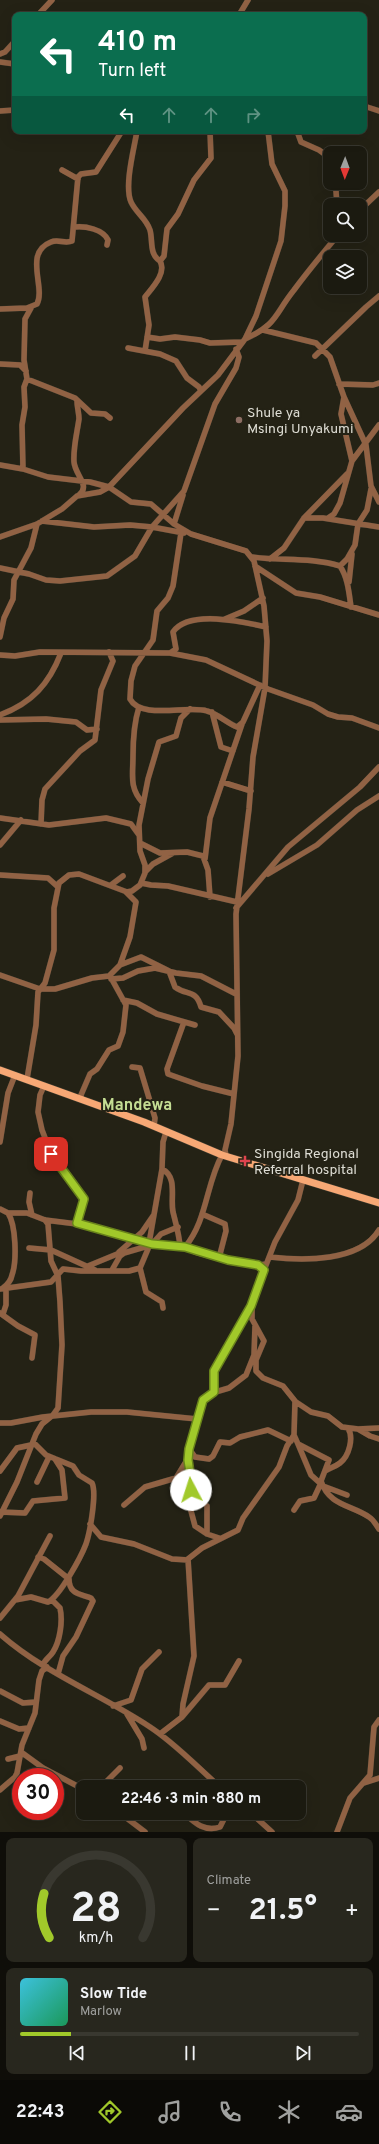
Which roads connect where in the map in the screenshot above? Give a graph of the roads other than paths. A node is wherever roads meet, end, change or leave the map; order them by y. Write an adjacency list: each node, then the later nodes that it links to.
1 (52, 0): 3 (street)
2 (248, 0): 4 (street)
3 (41, 12)
4 (241, 12)
5 (12, 44): 6 (street)
6 (0, 54)
7 (0, 62): 8 (street)
8 (12, 64)
9 (367, 107): 11 (street)
10 (12, 110): 12 (street)
11 (379, 111)
12 (0, 112)
13 (120, 134): 20 (street)
14 (137, 134): 26 (street)
15 (210, 134): 26 (street)
16 (268, 134): 34 (street)
17 (298, 134): 18 (street)
18 (323, 153)
19 (62, 170): 20 (street)
20 (78, 178): 23 (street)
21 (379, 192): 22 (street)
22 (367, 203)
23 (75, 226): 25 (street); 28 (street)
24 (331, 242): 32 (street)
25 (107, 245)
26 (160, 261): 33 (street)
27 (379, 296): 35 (street)
28 (31, 308): 30 (street); 31 (street)
29 (0, 309): 30 (street)
30 (12, 309): 31 (street)
31 (25, 319): 43 (street)
32 (264, 330): 34 (street); 38 (street)
33 (147, 336): 34 (street); 39 (street)
34 (243, 340): 37 (street)
35 (328, 344): 38 (street); 41 (street)
36 (128, 348): 39 (street)
37 (236, 349): 47 (street); 60 (street)
38 (323, 349): 40 (street); 41 (street)
39 (145, 351): 47 (street)
40 (315, 356)
41 (330, 357): 46 (street)
42 (0, 364): 43 (street)
43 (27, 372): 44 (street)
44 (27, 380): 49 (street); 55 (street)
45 (379, 383): 46 (street)
46 (339, 384): 48 (street)
47 (201, 392): 59 (street)
48 (344, 398): 52 (street); 53 (street)
49 (77, 401): 50 (street); 57 (street)
50 (110, 418)
51 (379, 426): 52 (street)
52 (366, 445): 53 (street); 58 (street)
53 (352, 461): 56 (street)
54 (0, 465): 55 (street)
55 (23, 469): 57 (street)
56 (347, 474): 66 (street); 67 (street)
57 (81, 481): 59 (street); 63 (street)
58 (371, 486): 64 (street); 70 (street)
59 (109, 487): 61 (street); 62 (street)
60 (184, 491): 65 (street); 69 (street)
61 (100, 492): 62 (street); 63 (street)
62 (115, 492): 65 (street)
63 (77, 496): 68 (street)
64 (379, 502)
65 (162, 515): 69 (street); 71 (street)
66 (304, 518): 67 (street); 78 (street)
67 (328, 518): 70 (street)
68 (40, 522): 71 (street); 75 (street); 83 (street)
69 (174, 524): 74 (street)
70 (358, 524): 72 (street); 76 (street)
71 (152, 527): 73 (street); 83 (street)
72 (379, 527)
73 (181, 533): 74 (street); 95 (street)
74 (191, 534): 77 (street)
75 (0, 537)
76 (353, 548): 80 (street); 85 (street)
77 (252, 556): 78 (street); 79 (street)
78 (270, 560): 80 (street)
79 (256, 566): 86 (street); 87 (street)
80 (340, 566): 85 (street)
81 (0, 568): 82 (street)
82 (11, 571): 83 (street); 84 (street)
83 (18, 572): 84 (street)
84 (14, 578): 89 (street)
85 (348, 586): 87 (street)
86 (263, 598): 90 (street); 91 (street)
87 (351, 607): 88 (street)
88 (379, 615)
89 (2, 618): 92 (street)
90 (222, 620): 91 (street); 96 (street)
91 (266, 627): 98 (street)
92 (0, 637)
93 (61, 652): 94 (street); 97 (street); 102 (street)
94 (109, 652): 95 (street); 106 (street)
95 (143, 653): 96 (street); 99 (street)
96 (170, 653): 98 (street)
97 (0, 655)
98 (262, 686): 104 (street); 105 (street); 110 (street)
99 (139, 707): 100 (street); 112 (street)
100 (190, 709): 101 (street); 112 (street)
101 (212, 712): 104 (street); 107 (street)
102 (0, 715)
103 (0, 720): 106 (street)
104 (242, 724): 107 (street)
105 (379, 728)
106 (97, 729): 115 (street)
107 (233, 751): 109 (street)
108 (379, 767): 124 (street)
109 (222, 782): 110 (street); 120 (street)
110 (251, 791): 130 (street)
111 (379, 796): 124 (street)
112 (143, 803): 116 (street)
113 (0, 818): 114 (street)
114 (21, 820): 115 (street); 118 (street)
115 (40, 824): 116 (street)
116 (139, 835): 117 (street)
117 (140, 843): 119 (street); 121 (street)
118 (0, 845)
119 (172, 853): 120 (street); 121 (street)
120 (205, 859): 129 (street)
121 (145, 872): 125 (street)
122 (0, 875): 127 (street)
123 (123, 876): 126 (street)
124 (263, 877): 130 (street)
125 (141, 883): 128 (street); 129 (street)
126 (112, 885): 127 (street); 128 (street)
127 (58, 887): 135 (street)
128 (126, 892): 131 (street)
129 (210, 897): 130 (street)
130 (237, 905): 136 (street)
131 (120, 965): 132 (street); 134 (street)
132 (169, 971): 134 (street); 136 (street); 140 (street)
133 (0, 975): 135 (street)
134 (111, 977): 135 (street); 137 (street)
135 (40, 989): 144 (street)
136 (236, 994): 140 (street)
137 (123, 1000): 138 (street); 147 (street)
138 (184, 1022): 139 (street); 146 (street)
139 (195, 1025)
140 (238, 1036): 146 (street)
141 (132, 1067): 148 (street)
142 (0, 1070): 143 (main road)
143 (15, 1075): 144 (main road); 150 (street)
144 (27, 1079): 145 (main road)
145 (44, 1086): 147 (main road); 162 (street)
146 (234, 1094): 151 (street)
147 (82, 1099): 148 (main road)
148 (154, 1126): 149 (main road)
149 (166, 1132): 151 (main road); 152 (street)
150 (0, 1139)
151 (224, 1155): 153 (main road); 159 (street)
152 (162, 1169): 158 (street); 163 (street)
153 (303, 1180): 155 (main road); 172 (street)
154 (30, 1193): 160 (street)
155 (379, 1203)
156 (0, 1209): 157 (street)
157 (8, 1212): 160 (street); 182 (street)
158 (155, 1214): 165 (street); 166 (street)
159 (202, 1214): 167 (street); 173 (street)
160 (32, 1215): 161 (street)
161 (45, 1220): 162 (street); 169 (street)
162 (77, 1223): 165 (street)
163 (178, 1227): 166 (street); 167 (street)
164 (379, 1230): 172 (street)
165 (135, 1238): 166 (street); 170 (street)
166 (150, 1244): 167 (street); 171 (street); 177 (street)
167 (183, 1247): 173 (street)
168 (29, 1248): 169 (street)
169 (50, 1250): 176 (street); 181 (street)
170 (119, 1252): 171 (street); 176 (street)
171 (128, 1252): 179 (street)
172 (270, 1257): 174 (street)
173 (219, 1258): 175 (street)
174 (266, 1264): 175 (street); 180 (street)
175 (258, 1265): 180 (street)
176 (88, 1266): 178 (street)
177 (140, 1268): 179 (street); 184 (street)
178 (95, 1270): 179 (street); 181 (street)
179 (112, 1270)
180 (264, 1270): 183 (street)
181 (58, 1276): 182 (street); 190 (street)
182 (3, 1288): 185 (street)
183 (251, 1306): 186 (street); 188 (street)
184 (163, 1308)
185 (1, 1314): 187 (street)
186 (255, 1325): 188 (street); 189 (street)
187 (32, 1358)
188 (214, 1392): 191 (street)
189 (296, 1402): 193 (street); 196 (street)
190 (54, 1416): 191 (street); 192 (street); 198 (street)
191 (197, 1419): 200 (street)
192 (0, 1423)
193 (348, 1428): 195 (street); 205 (street)
194 (379, 1428): 195 (street)
195 (358, 1429): 197 (street)
196 (292, 1438): 199 (street); 200 (street); 219 (street)
197 (379, 1439)
198 (32, 1444): 201 (street); 204 (street); 212 (street)
199 (298, 1444): 205 (street); 207 (street)
200 (189, 1449): 203 (street)
201 (49, 1457): 202 (street); 206 (street)
202 (55, 1459): 212 (street); 215 (street)
203 (188, 1460): 209 (street); 217 (street)
204 (0, 1471)
205 (324, 1471): 207 (street)
206 (37, 1482)
207 (322, 1484): 208 (street); 211 (street); 213 (street)
208 (347, 1495)
209 (124, 1505)
210 (208, 1506): 217 (street)
211 (294, 1510)
212 (1, 1513)
213 (371, 1518): 214 (street); 216 (street)
214 (379, 1518)
215 (90, 1524): 221 (street); 222 (street)
216 (379, 1529)
217 (207, 1534): 219 (street)
218 (50, 1536): 220 (street)
219 (219, 1538): 221 (street)
220 (38, 1557): 222 (street); 223 (street)
221 (188, 1560): 235 (street)
222 (69, 1579): 224 (street); 230 (street)
223 (15, 1600): 224 (street); 225 (street)
224 (52, 1600): 229 (street)
225 (0, 1618)
226 (0, 1634): 229 (street)
227 (159, 1652): 233 (street)
228 (239, 1661): 235 (street)
229 (45, 1666): 230 (street); 232 (street)
230 (58, 1674): 233 (street)
231 (0, 1691): 232 (street)
232 (36, 1702): 238 (street)
233 (113, 1706): 234 (street)
234 (128, 1714): 239 (street); 240 (street)
235 (182, 1718): 239 (street)
236 (379, 1720): 247 (street)
237 (0, 1721): 238 (street)
238 (29, 1728): 241 (street)
239 (160, 1734): 246 (street)
240 (144, 1748)
241 (20, 1754): 242 (street); 248 (street); 249 (street)
242 (8, 1759)
243 (120, 1768): 245 (street)
244 (379, 1778): 247 (street)
245 (108, 1780)
246 (212, 1780)
247 (364, 1783): 256 (street)
248 (76, 1785)
249 (0, 1790)
250 (129, 1820): 254 (street)
251 (192, 1820): 252 (street)
252 (224, 1820)
253 (259, 1820): 255 (street)
254 (145, 1832)
255 (272, 1832)
256 (337, 1832)

